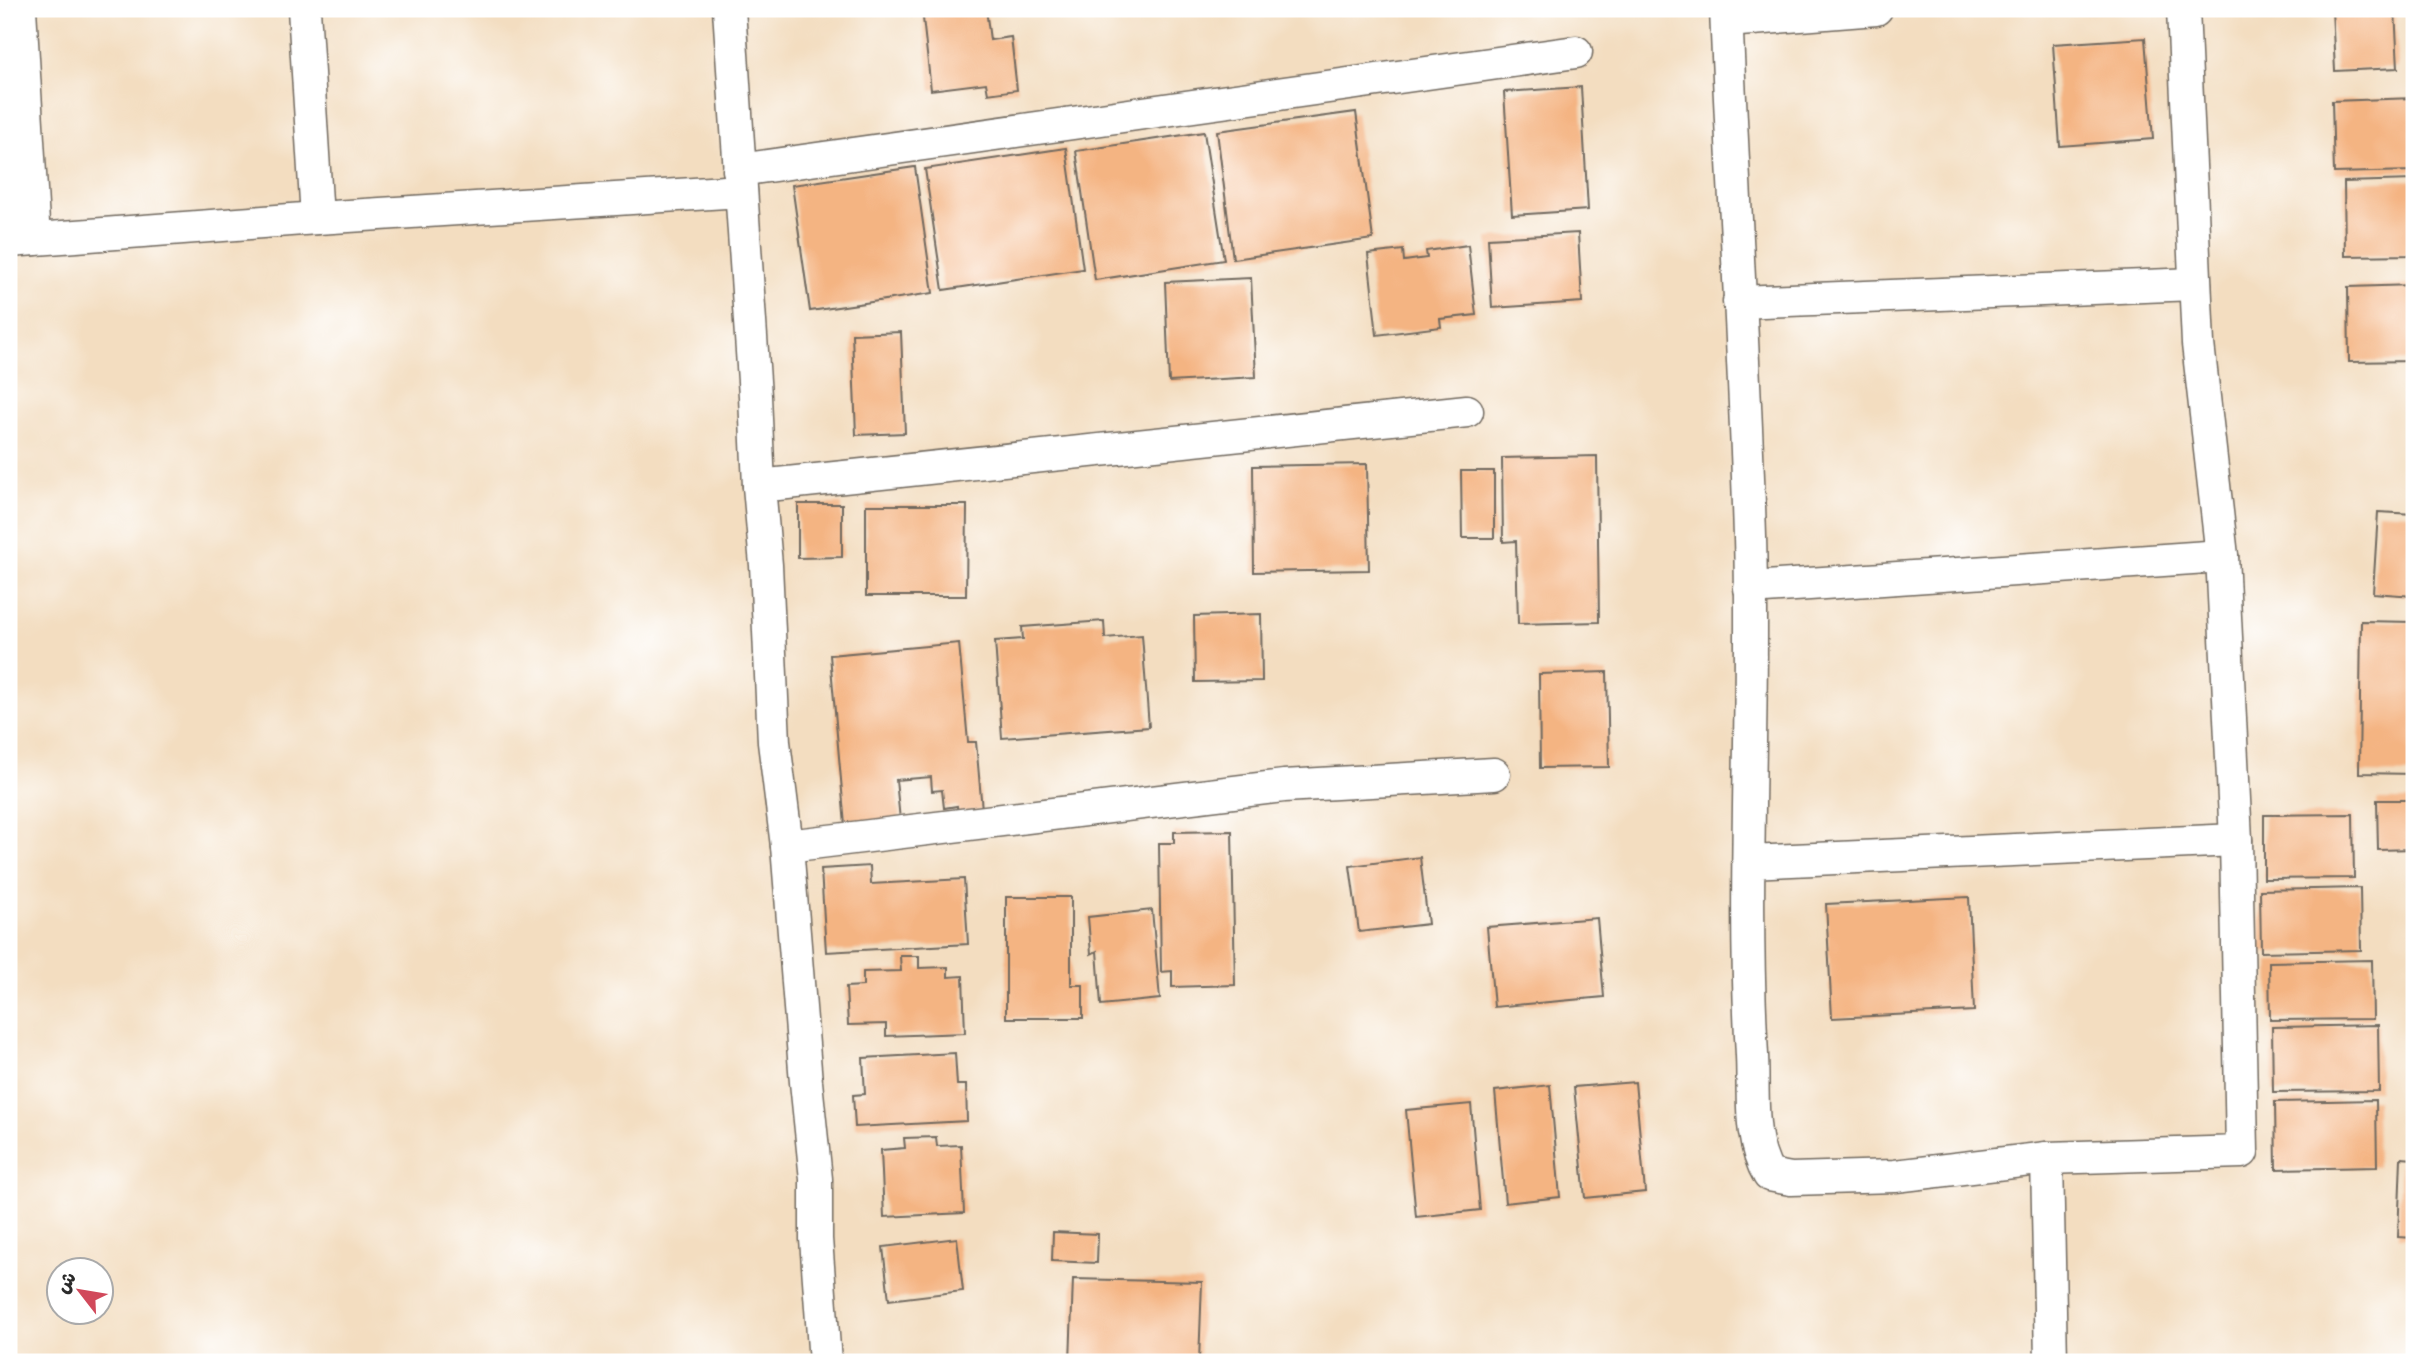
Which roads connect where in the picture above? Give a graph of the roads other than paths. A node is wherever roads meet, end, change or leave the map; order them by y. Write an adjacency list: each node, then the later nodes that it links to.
1 (20, 9): 10 (street)
2 (304, 9): 9 (street)
3 (729, 9): 8 (street)
4 (1876, 9): 6 (street)
5 (2183, 9): 11 (street)
6 (1726, 15): 12 (street)
7 (1576, 52): 8 (street)
8 (740, 181): 9 (street); 14 (street)
9 (317, 218): 10 (street)
10 (21, 240)
11 (2195, 284): 12 (street); 15 (street)
12 (1739, 302): 16 (street)
13 (1468, 411): 14 (street)
14 (759, 486): 19 (street)
15 (2222, 556): 16 (street); 18 (street)
16 (1750, 587): 20 (street)
17 (1494, 774): 19 (street)
18 (2236, 840): 20 (street); 21 (street)
19 (787, 846): 22 (street)
20 (1749, 862): 21 (street)
21 (2047, 1158): 23 (street)
22 (825, 1362)
23 (2050, 1362)

